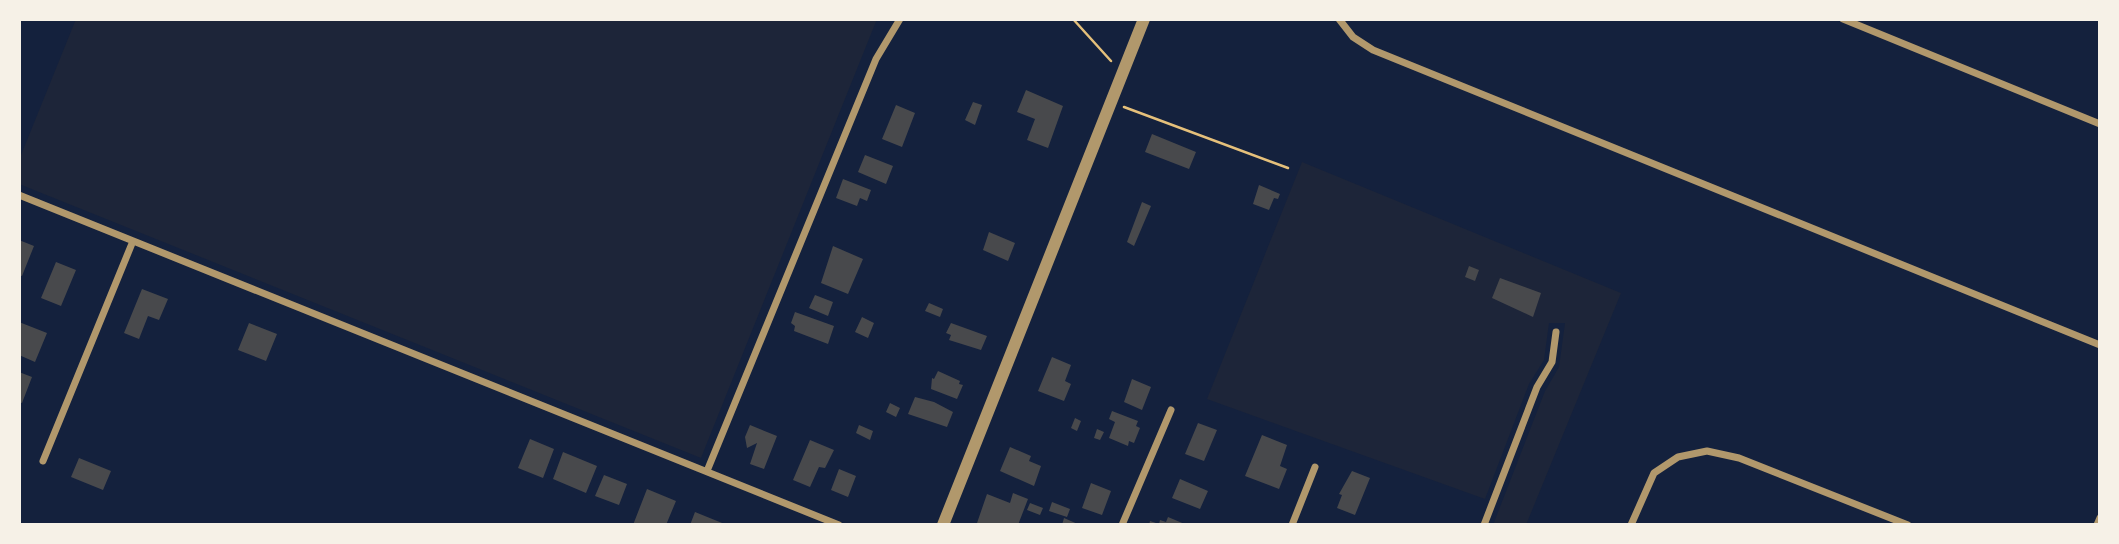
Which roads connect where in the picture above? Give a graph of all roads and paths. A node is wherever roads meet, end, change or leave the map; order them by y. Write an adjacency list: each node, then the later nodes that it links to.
1 (900, 19): 17 (street)
2 (1073, 19): 6 (path)
3 (1144, 19): 6 (street)
4 (1339, 19): 13 (street)
5 (1843, 19): 8 (street)
6 (1121, 76): 7 (street)
7 (1111, 102): 9 (path); 20 (street)
8 (2100, 124)
9 (1288, 168)
10 (19, 195): 11 (street)
11 (134, 241): 15 (street); 17 (street)
12 (1556, 332): 23 (street)
13 (2100, 345)
14 (1171, 410): 21 (street)
15 (43, 461)
16 (1315, 467): 22 (street)
17 (707, 471): 19 (street)
18 (2100, 518): 26 (street)
19 (839, 525)
20 (943, 525)
21 (1122, 525)
22 (1293, 525)
23 (1484, 525)
24 (1631, 525): 25 (street)
25 (1908, 525)
26 (2097, 525)

